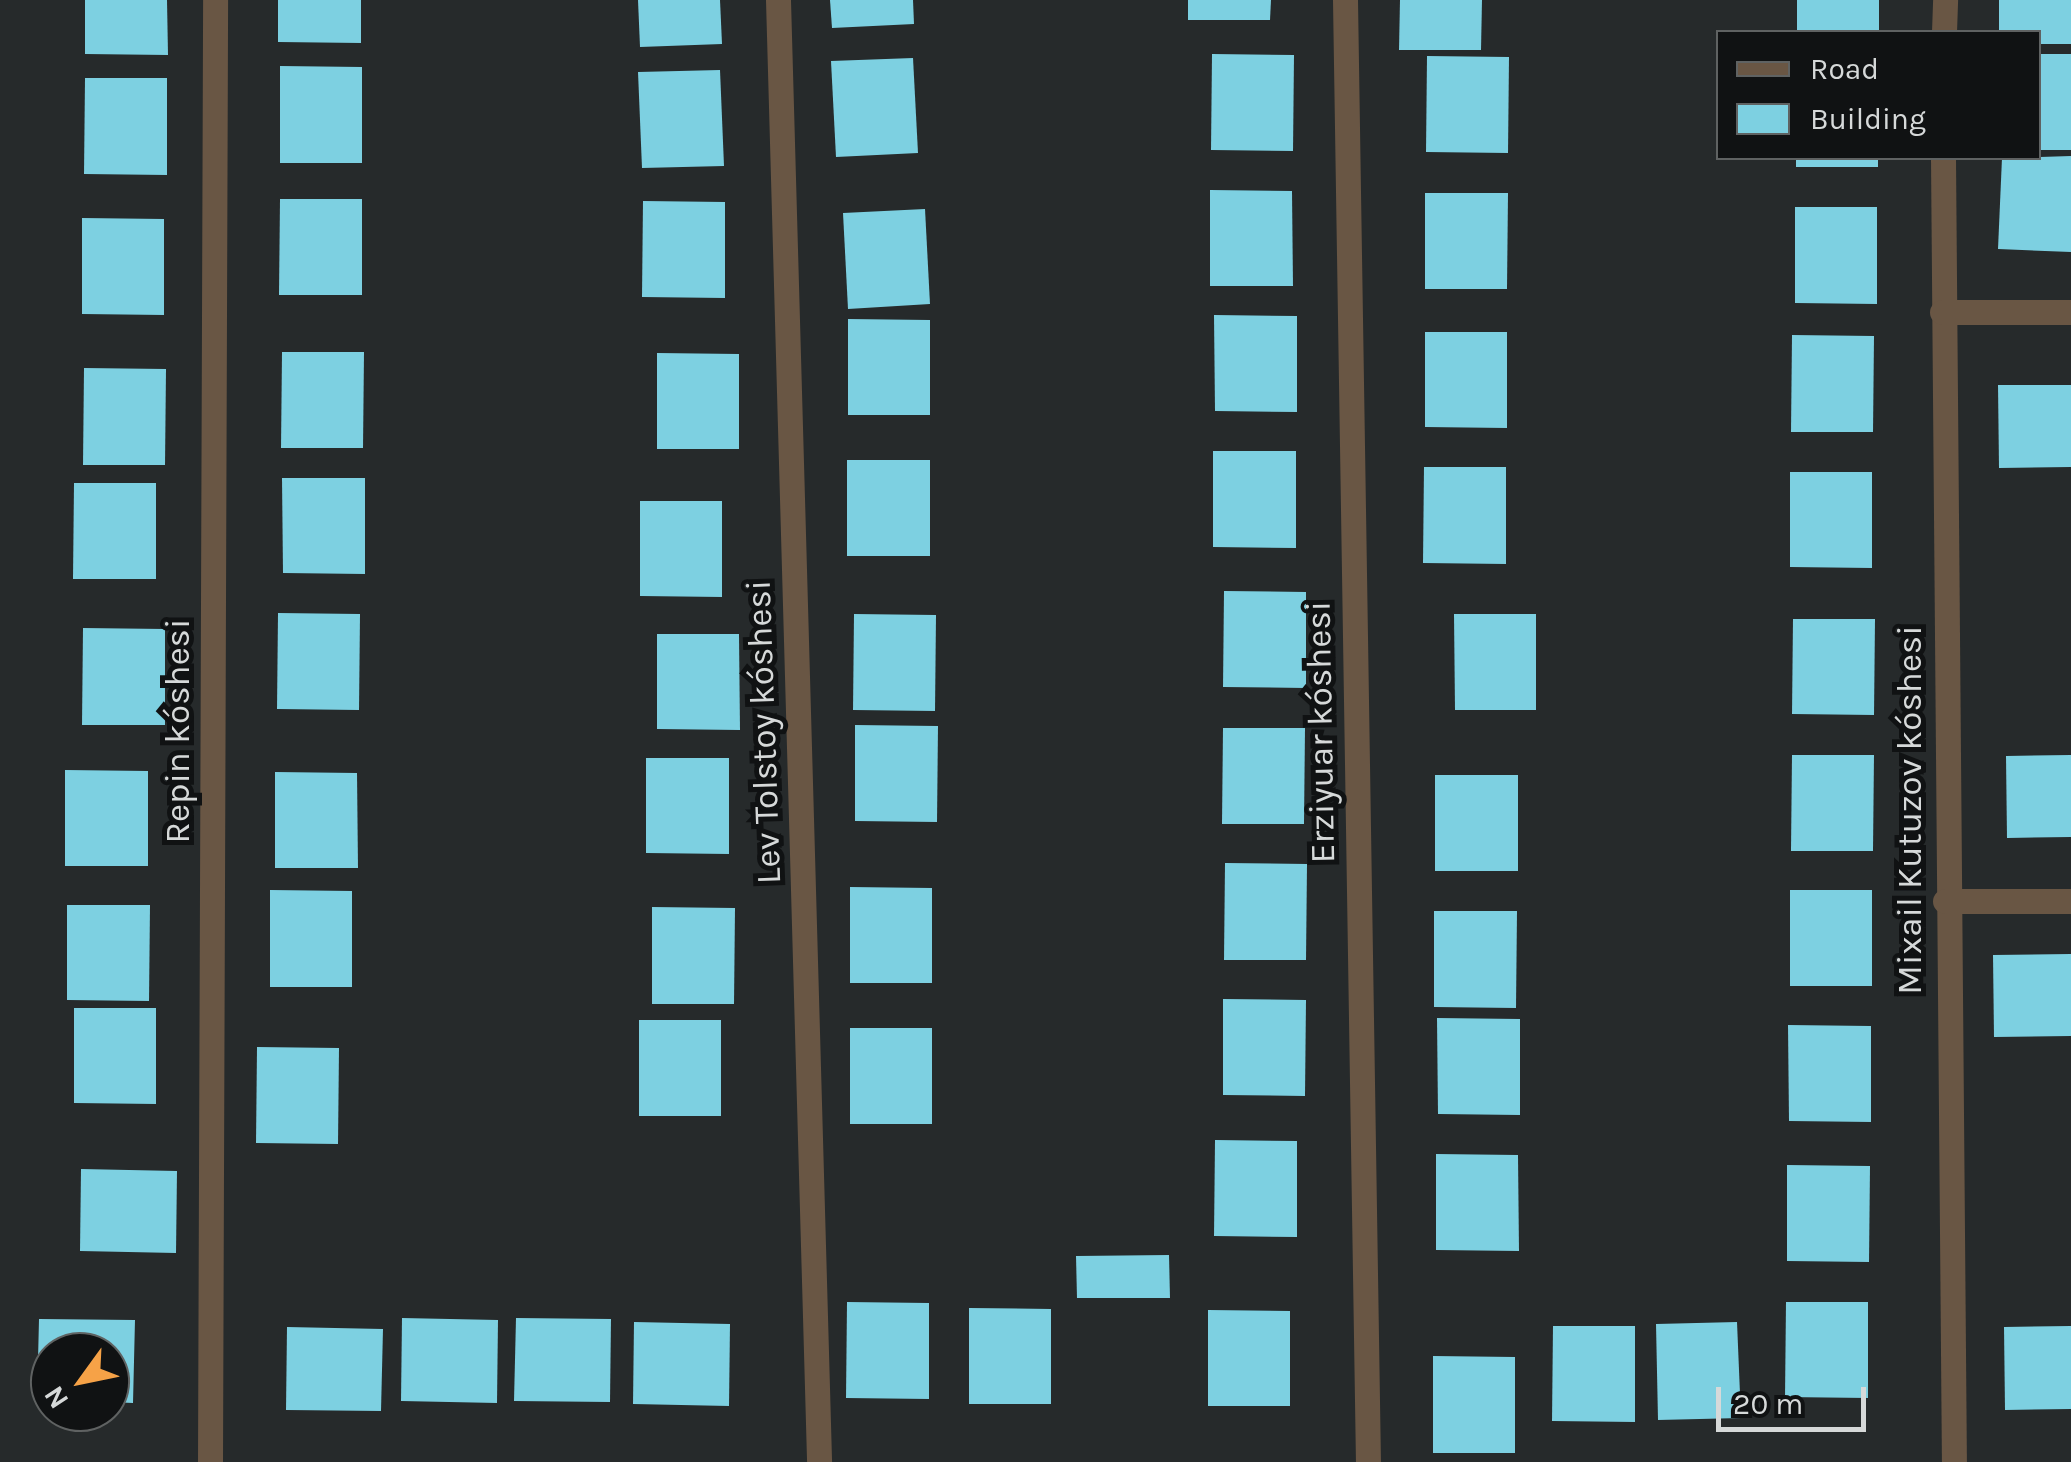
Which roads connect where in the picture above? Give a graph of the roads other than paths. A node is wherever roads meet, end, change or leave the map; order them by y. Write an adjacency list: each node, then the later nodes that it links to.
1 (216, 0): 11 (street, Repin kóshesi)
2 (778, 0): 12 (street, Lev Tolstoy kóshesi)
3 (1345, 0): 13 (street, Erziyuar kóshesi)
4 (1944, 0): 5 (street)
5 (1944, 30)
6 (1943, 160): 7 (street, Mixail Kutuzov kóshesi)
7 (1942, 312): 8 (street); 9 (street, Mixail Kutuzov kóshesi)
8 (2071, 312)
9 (1946, 901): 10 (street); 14 (street, Mixail Kutuzov kóshesi)
10 (2071, 901)
11 (210, 1462)
12 (819, 1462)
13 (1368, 1462)
14 (1954, 1462)

